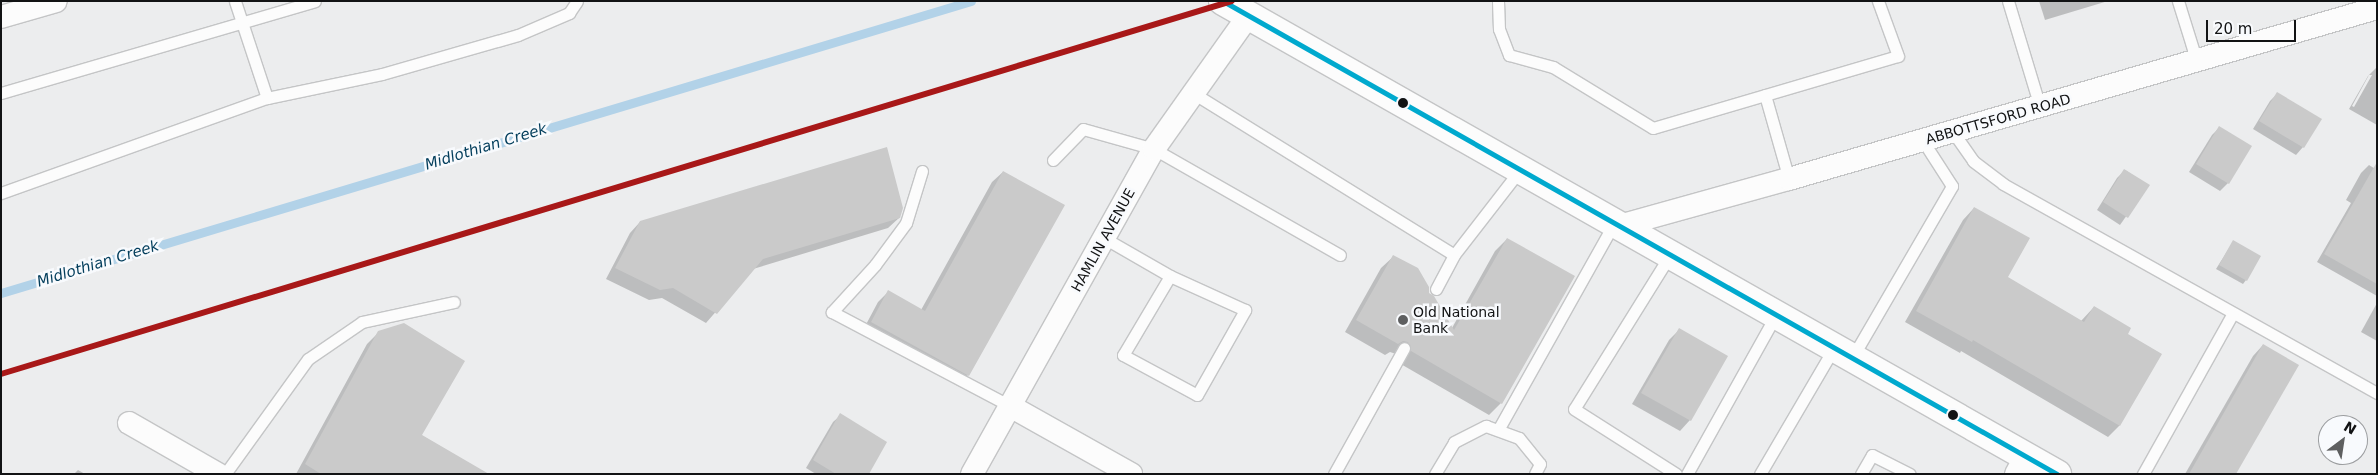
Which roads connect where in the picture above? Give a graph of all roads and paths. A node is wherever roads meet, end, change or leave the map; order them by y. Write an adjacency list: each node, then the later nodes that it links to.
1 (56, 1): 12 (street)
2 (235, 1): 13 (lane)
3 (314, 1): 13 (lane)
4 (577, 1): 18 (lane)
5 (1223, 1): 11 (main road)
6 (1498, 1): 17 (lane)
7 (1878, 1): 17 (lane)
8 (2008, 1): 19 (lane)
9 (2178, 1): 14 (lane)
10 (2377, 8): 14 (street, ABBOTTSFORD ROAD)
11 (1248, 16): 16 (street, HAMLIN AVENUE); 24 (main road)
12 (1, 17)
13 (242, 22): 15 (lane); 18 (lane)
14 (2198, 62): 19 (street, ABBOTTSFORD ROAD)
15 (1, 93)
16 (1193, 93): 22 (street, HAMLIN AVENUE); 32 (lane)
17 (1765, 95): 26 (lane)
18 (267, 98): 27 (lane)
19 (2040, 107): 20 (street, ABBOTTSFORD ROAD)
20 (1952, 132): 21 (street, ABBOTTSFORD ROAD); 36 (lane)
21 (1923, 141): 26 (street, ABBOTTSFORD ROAD); 39 (lane)
22 (1154, 149): 23 (lane); 29 (street, HAMLIN AVENUE); 31 (lane)
23 (1053, 160)
24 (1520, 170): 28 (main road); 32 (lane)
25 (922, 171): 41 (lane)
26 (1789, 179): 28 (street, ABBOTTSFORD ROAD)
27 (1, 193)
28 (1616, 224): 30 (main road); 43 (lane)
29 (1104, 238): 33 (lane); 41 (street, HAMLIN AVENUE)
30 (1670, 254): 37 (main road); 52 (lane)
31 (1340, 255)
32 (1454, 255): 34 (lane)
33 (1170, 276): 33 (lane)
34 (1436, 289)
35 (454, 302): 46 (lane)
36 (2233, 313): 40 (lane); 58 (lane)
37 (1776, 315): 39 (main road); 53 (lane)
38 (1404, 348): 49 (lane)
39 (1843, 353): 44 (main road); 54 (lane)
40 (2377, 393)
41 (1010, 406): 47 (street, HAMLIN AVENUE); 48 (street)
42 (129, 424): 45 (street)
43 (1498, 430): 50 (lane); 51 (lane)
44 (2021, 465): 57 (main road)
45 (218, 474)
46 (225, 474)
47 (972, 474)
48 (1131, 474)
49 (1334, 474)
50 (1435, 474)
51 (1535, 474)
52 (1676, 474)
53 (1686, 474)
54 (1760, 474)
55 (1861, 474): 56 (lane)
56 (1910, 474)
57 (2057, 474)
58 (2143, 474)

